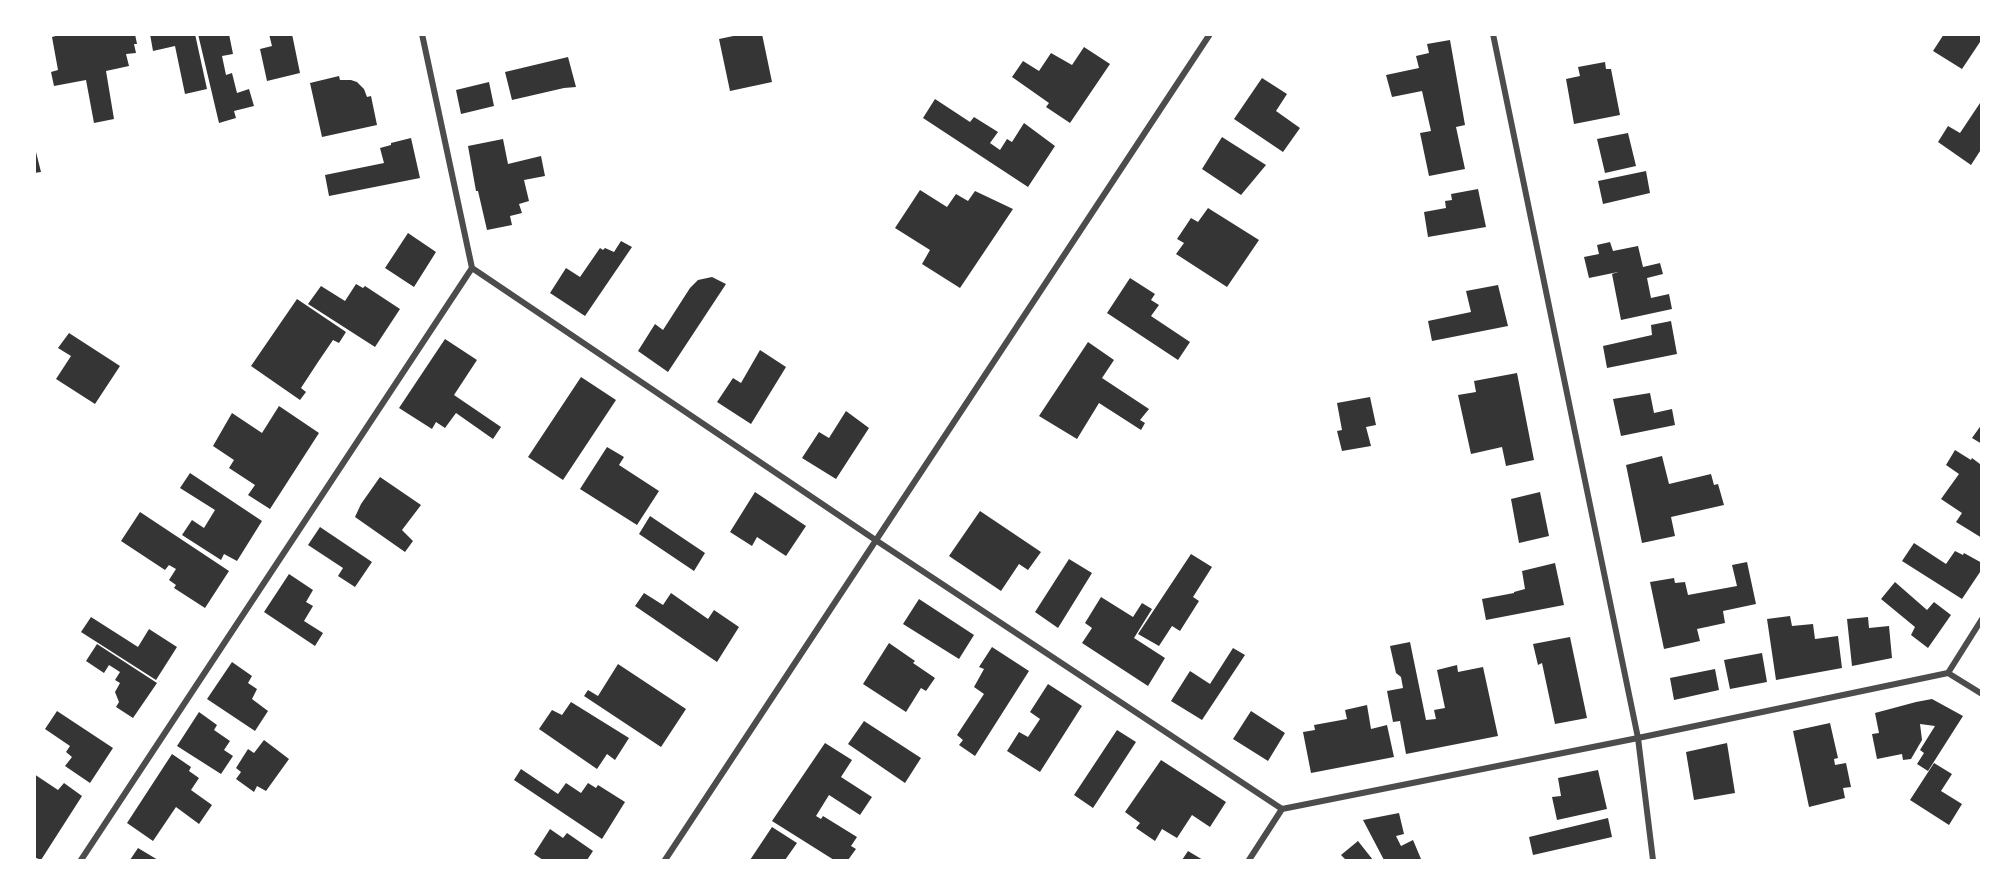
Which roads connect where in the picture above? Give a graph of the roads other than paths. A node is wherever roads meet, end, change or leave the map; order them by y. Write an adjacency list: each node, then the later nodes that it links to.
1 (422, 34): 4 (street)
2 (1210, 34): 5 (street)
3 (1493, 34): 9 (street)
4 (472, 268): 5 (street); 11 (street)
5 (877, 541): 10 (street); 12 (street)
6 (1982, 619): 7 (street)
7 (1948, 673): 8 (street); 9 (street)
8 (1982, 694)
9 (1638, 738): 10 (street); 14 (street)
10 (1282, 809): 13 (street)
11 (81, 861)
12 (665, 861)
13 (1249, 861)
14 (1653, 861)

